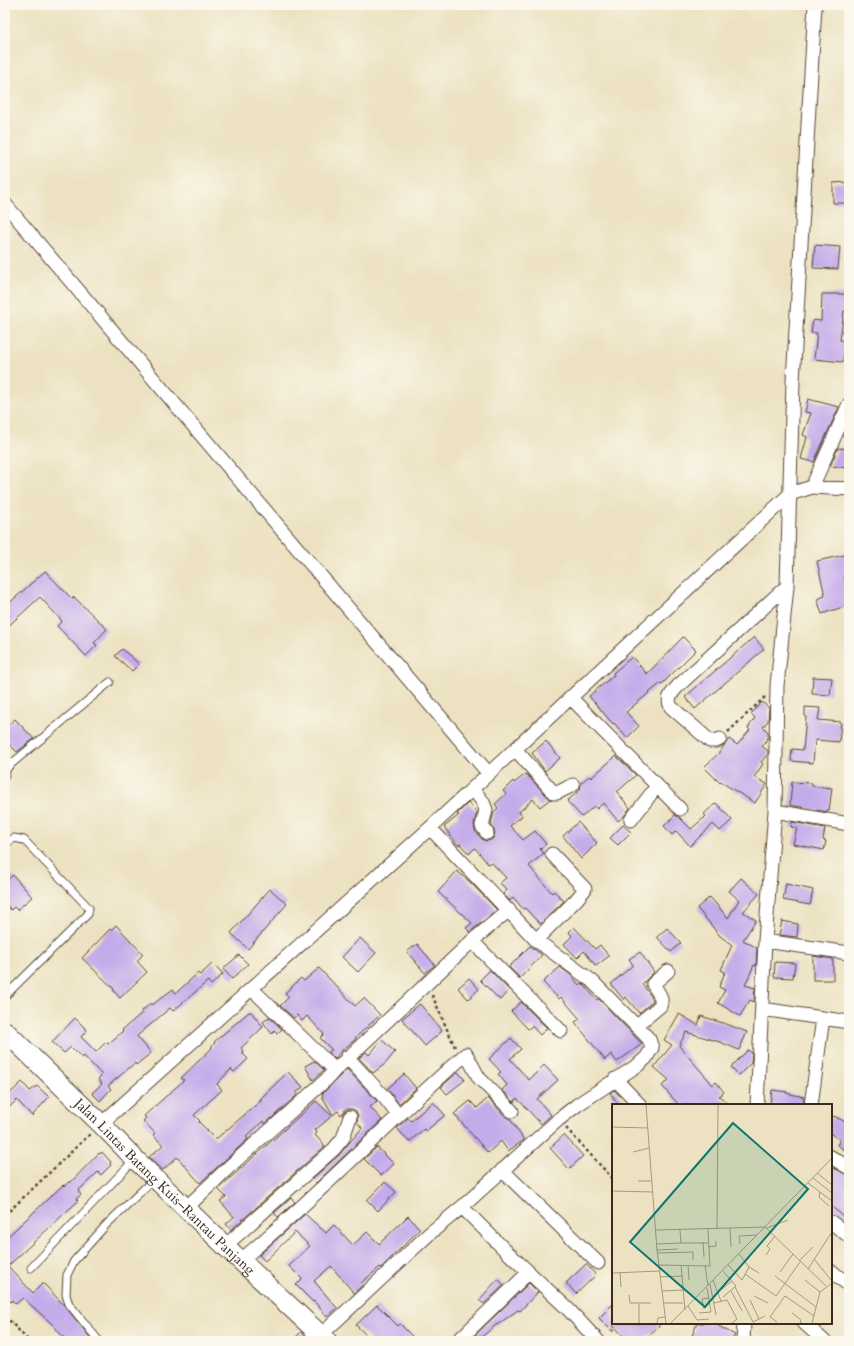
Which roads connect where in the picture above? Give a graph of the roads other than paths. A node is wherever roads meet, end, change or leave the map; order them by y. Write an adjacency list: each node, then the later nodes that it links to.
1 (815, 5): 6 (street)
2 (5, 204): 12 (street)
3 (849, 404): 4 (street)
4 (812, 487): 5 (street); 6 (street)
5 (849, 489)
6 (790, 494): 7 (street); 9 (street)
7 (787, 586): 10 (street); 18 (street)
8 (110, 682): 13 (lane)
9 (570, 697): 11 (street); 15 (street)
10 (720, 739)
11 (515, 749): 12 (street); 14 (street)
12 (489, 774): 16 (street)
13 (5, 775)
14 (573, 785)
15 (657, 786): 17 (street); 19 (street)
16 (473, 789): 21 (street); 22 (street)
17 (680, 809)
18 (775, 811): 20 (street); 28 (street)
19 (631, 820)
20 (849, 824)
21 (430, 828): 25 (street); 31 (street)
22 (486, 833)
23 (5, 844): 32 (lane)
24 (552, 854): 26 (street)
25 (509, 910): 26 (street); 27 (street)
26 (536, 940): 36 (street)
27 (472, 941): 38 (street); 39 (street)
28 (766, 941): 29 (street); 33 (street)
29 (849, 953)
30 (668, 971): 36 (street)
31 (252, 988): 40 (street); 48 (street)
32 (5, 996)
33 (762, 1009): 34 (street); 43 (street)
34 (823, 1018): 35 (street); 44 (street)
35 (849, 1022)
36 (636, 1026): 41 (street)
37 (5, 1031): 48 (main road, Jalan Lintas Batang Kuis–Rantau Panjang)
38 (561, 1031)
39 (347, 1057): 40 (street); 46 (street)
40 (334, 1070): 55 (street)
41 (615, 1079): 42 (street); 52 (street)
42 (639, 1104)
43 (757, 1104)
44 (811, 1104)
45 (512, 1111): 46 (street)
46 (398, 1115): 59 (street)
47 (350, 1117): 58 (street)
48 (101, 1124): 50 (main road, Jalan Lintas Batang Kuis–Rantau Panjang)
49 (832, 1158): 51 (street)
50 (136, 1159): 53 (main road, Jalan Lintas Batang Kuis–Rantau Panjang); 61 (lane)
51 (849, 1168)
52 (502, 1170): 54 (street); 60 (street)
53 (155, 1178): 55 (main road, Jalan Lintas Batang Kuis–Rantau Panjang); 68 (lane)
54 (462, 1207): 62 (street); 67 (street)
55 (186, 1208): 58 (main road, Jalan Lintas Batang Kuis–Rantau Panjang)
56 (832, 1223): 57 (street)
57 (849, 1236)
58 (224, 1246): 59 (main road, Jalan Lintas Batang Kuis–Rantau Panjang)
59 (240, 1261): 67 (main road, Jalan Lintas Batang Kuis–Rantau Panjang)
60 (598, 1263)
61 (31, 1268)
62 (529, 1272): 69 (street); 70 (street)
63 (832, 1272): 64 (street)
64 (849, 1285)
65 (744, 1324): 71 (street)
66 (805, 1324): 72 (street)
67 (324, 1338)
68 (99, 1341)
69 (458, 1341)
70 (598, 1341)
71 (743, 1341)
72 (824, 1341)

